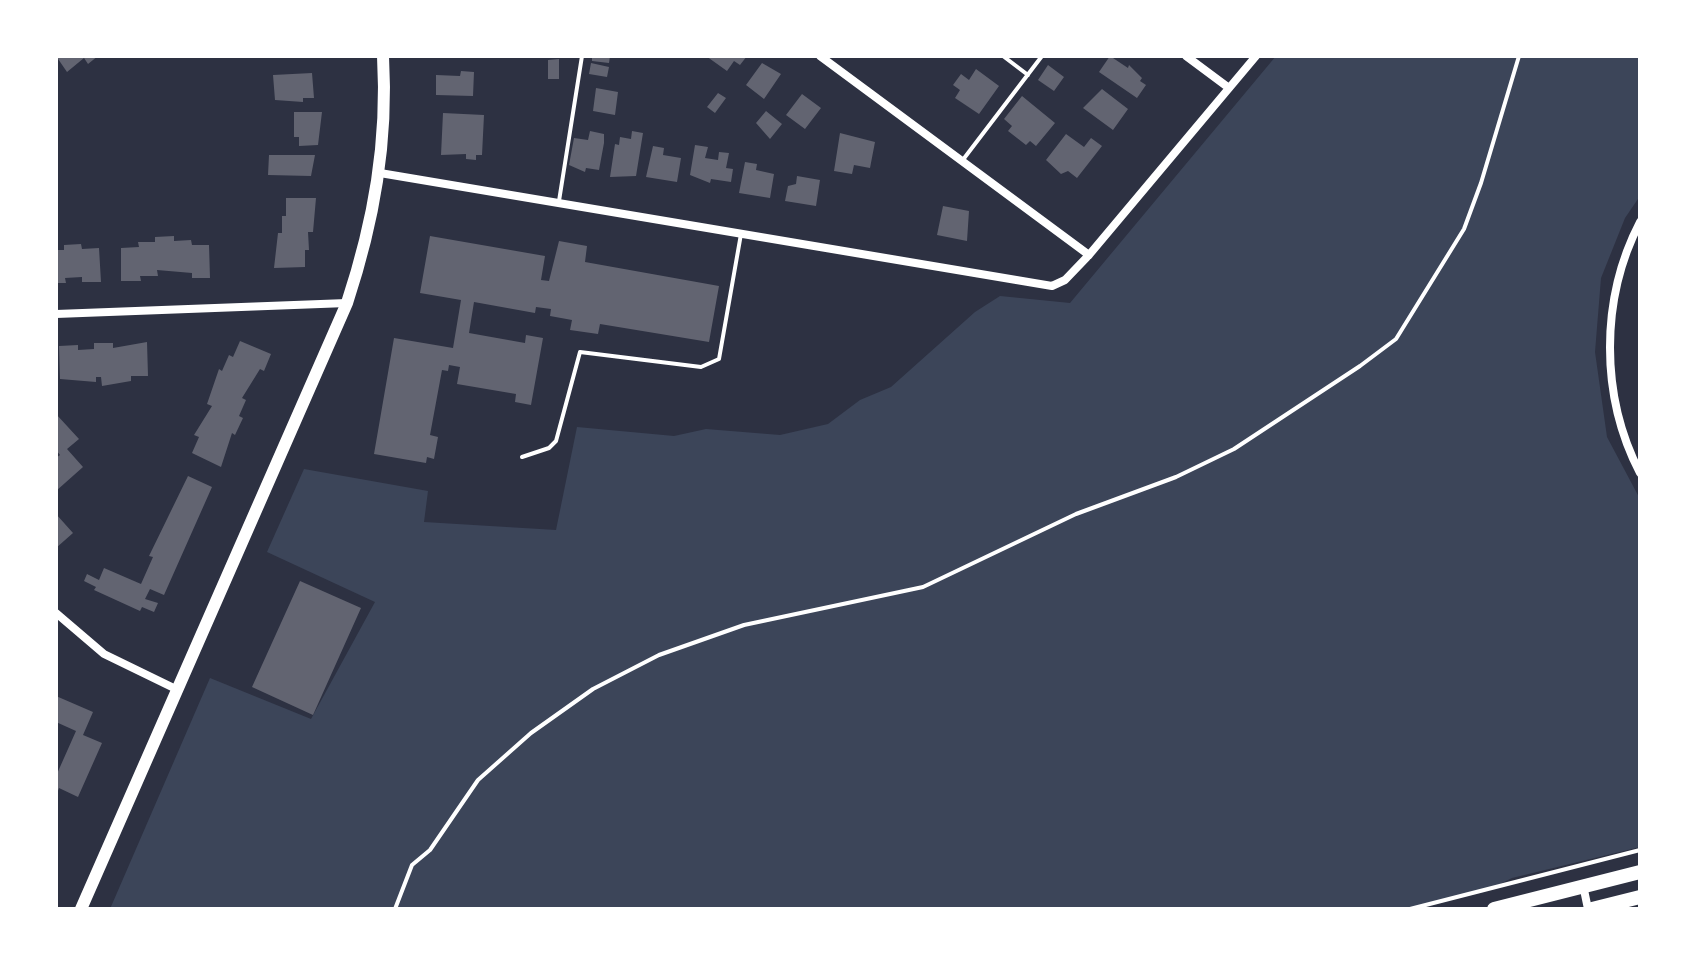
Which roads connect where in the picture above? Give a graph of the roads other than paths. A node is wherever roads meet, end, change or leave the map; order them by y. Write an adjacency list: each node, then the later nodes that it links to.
1 (383, 56): 11 (main road)
2 (582, 56): 12 (lane)
3 (820, 56): 10 (street)
4 (1003, 56): 8 (lane)
5 (1042, 56): 8 (lane)
6 (1186, 56): 9 (street)
7 (1256, 56): 9 (street)
8 (1028, 75): 10 (lane)
9 (1229, 88): 15 (street)
10 (962, 161): 15 (street)
11 (380, 173): 12 (street); 16 (main road)
12 (559, 203): 14 (street)
13 (1640, 222): 19 (street)
14 (741, 234): 15 (street); 18 (lane)
15 (1089, 255)
16 (347, 303): 17 (street); 21 (main road)
17 (56, 314)
18 (522, 457)
19 (1640, 473)
20 (56, 613): 21 (street)
21 (178, 690): 25 (main road)
22 (1640, 872): 23 (highway)
23 (1583, 885): 26 (highway); 27 (street)
24 (1640, 897): 27 (highway)
25 (81, 909)
26 (1494, 909)
27 (1590, 909)

